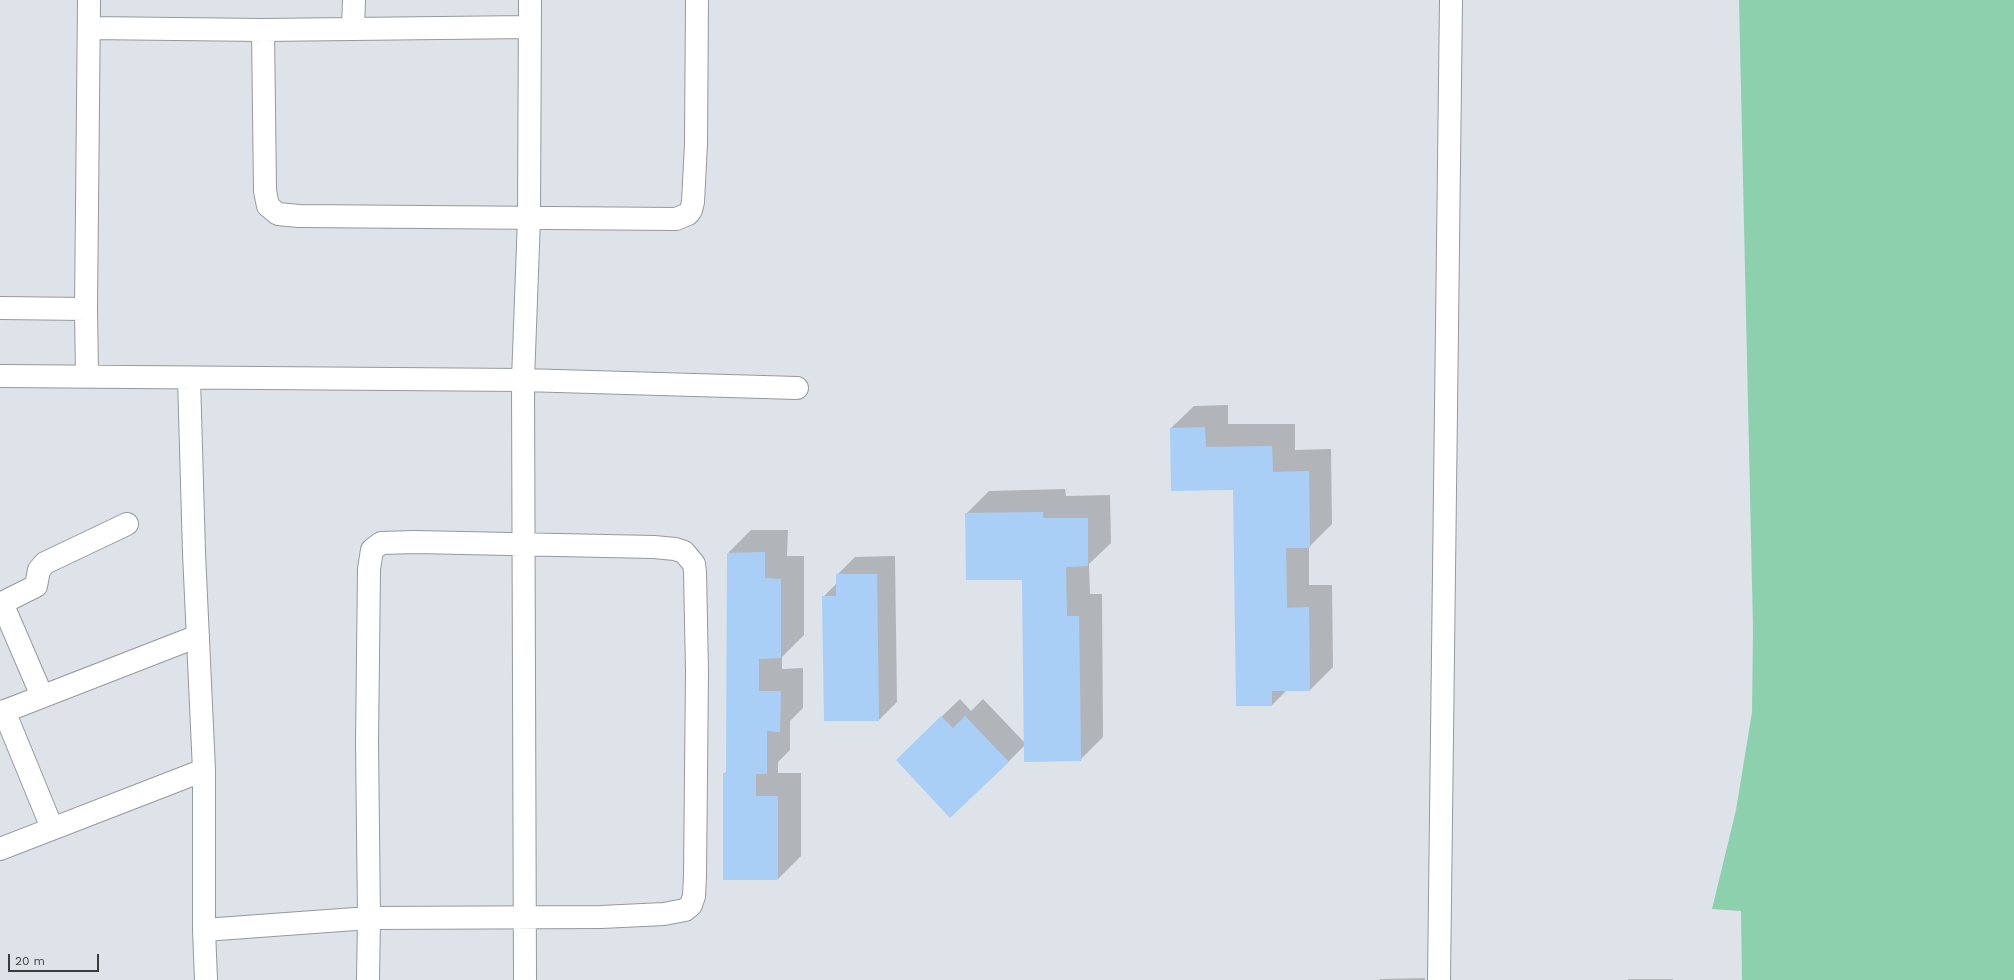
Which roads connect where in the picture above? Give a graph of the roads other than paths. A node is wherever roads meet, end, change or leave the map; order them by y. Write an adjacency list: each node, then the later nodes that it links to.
1 (89, 0): 7 (street)
2 (354, 0): 8 (street)
3 (530, 0): 6 (street)
4 (697, 0): 10 (street)
5 (1451, 0): 33 (street)
6 (529, 26): 8 (street); 10 (street)
7 (90, 28): 9 (street); 12 (street)
8 (353, 28): 9 (street)
9 (263, 30): 10 (street)
10 (529, 218): 16 (street)
11 (0, 308): 12 (street)
12 (86, 309): 14 (street)
13 (0, 376): 14 (street)
14 (87, 376): 15 (street)
15 (188, 378): 16 (street); 21 (street)
16 (523, 380): 17 (street); 19 (street)
17 (797, 388)
18 (127, 524): 20 (street)
19 (524, 545): 27 (street); 28 (street); 28 (street)
20 (1, 603): 22 (street)
21 (198, 636): 22 (street); 24 (street)
22 (42, 696): 23 (street)
23 (2, 712): 25 (street)
24 (204, 770): 25 (street); 29 (street)
25 (52, 828): 26 (street)
26 (0, 848)
27 (369, 918): 28 (street); 29 (street); 31 (street)
28 (524, 918): 32 (street)
29 (204, 930): 30 (street)
30 (206, 980)
31 (368, 980)
32 (525, 980)
33 (1439, 980)

